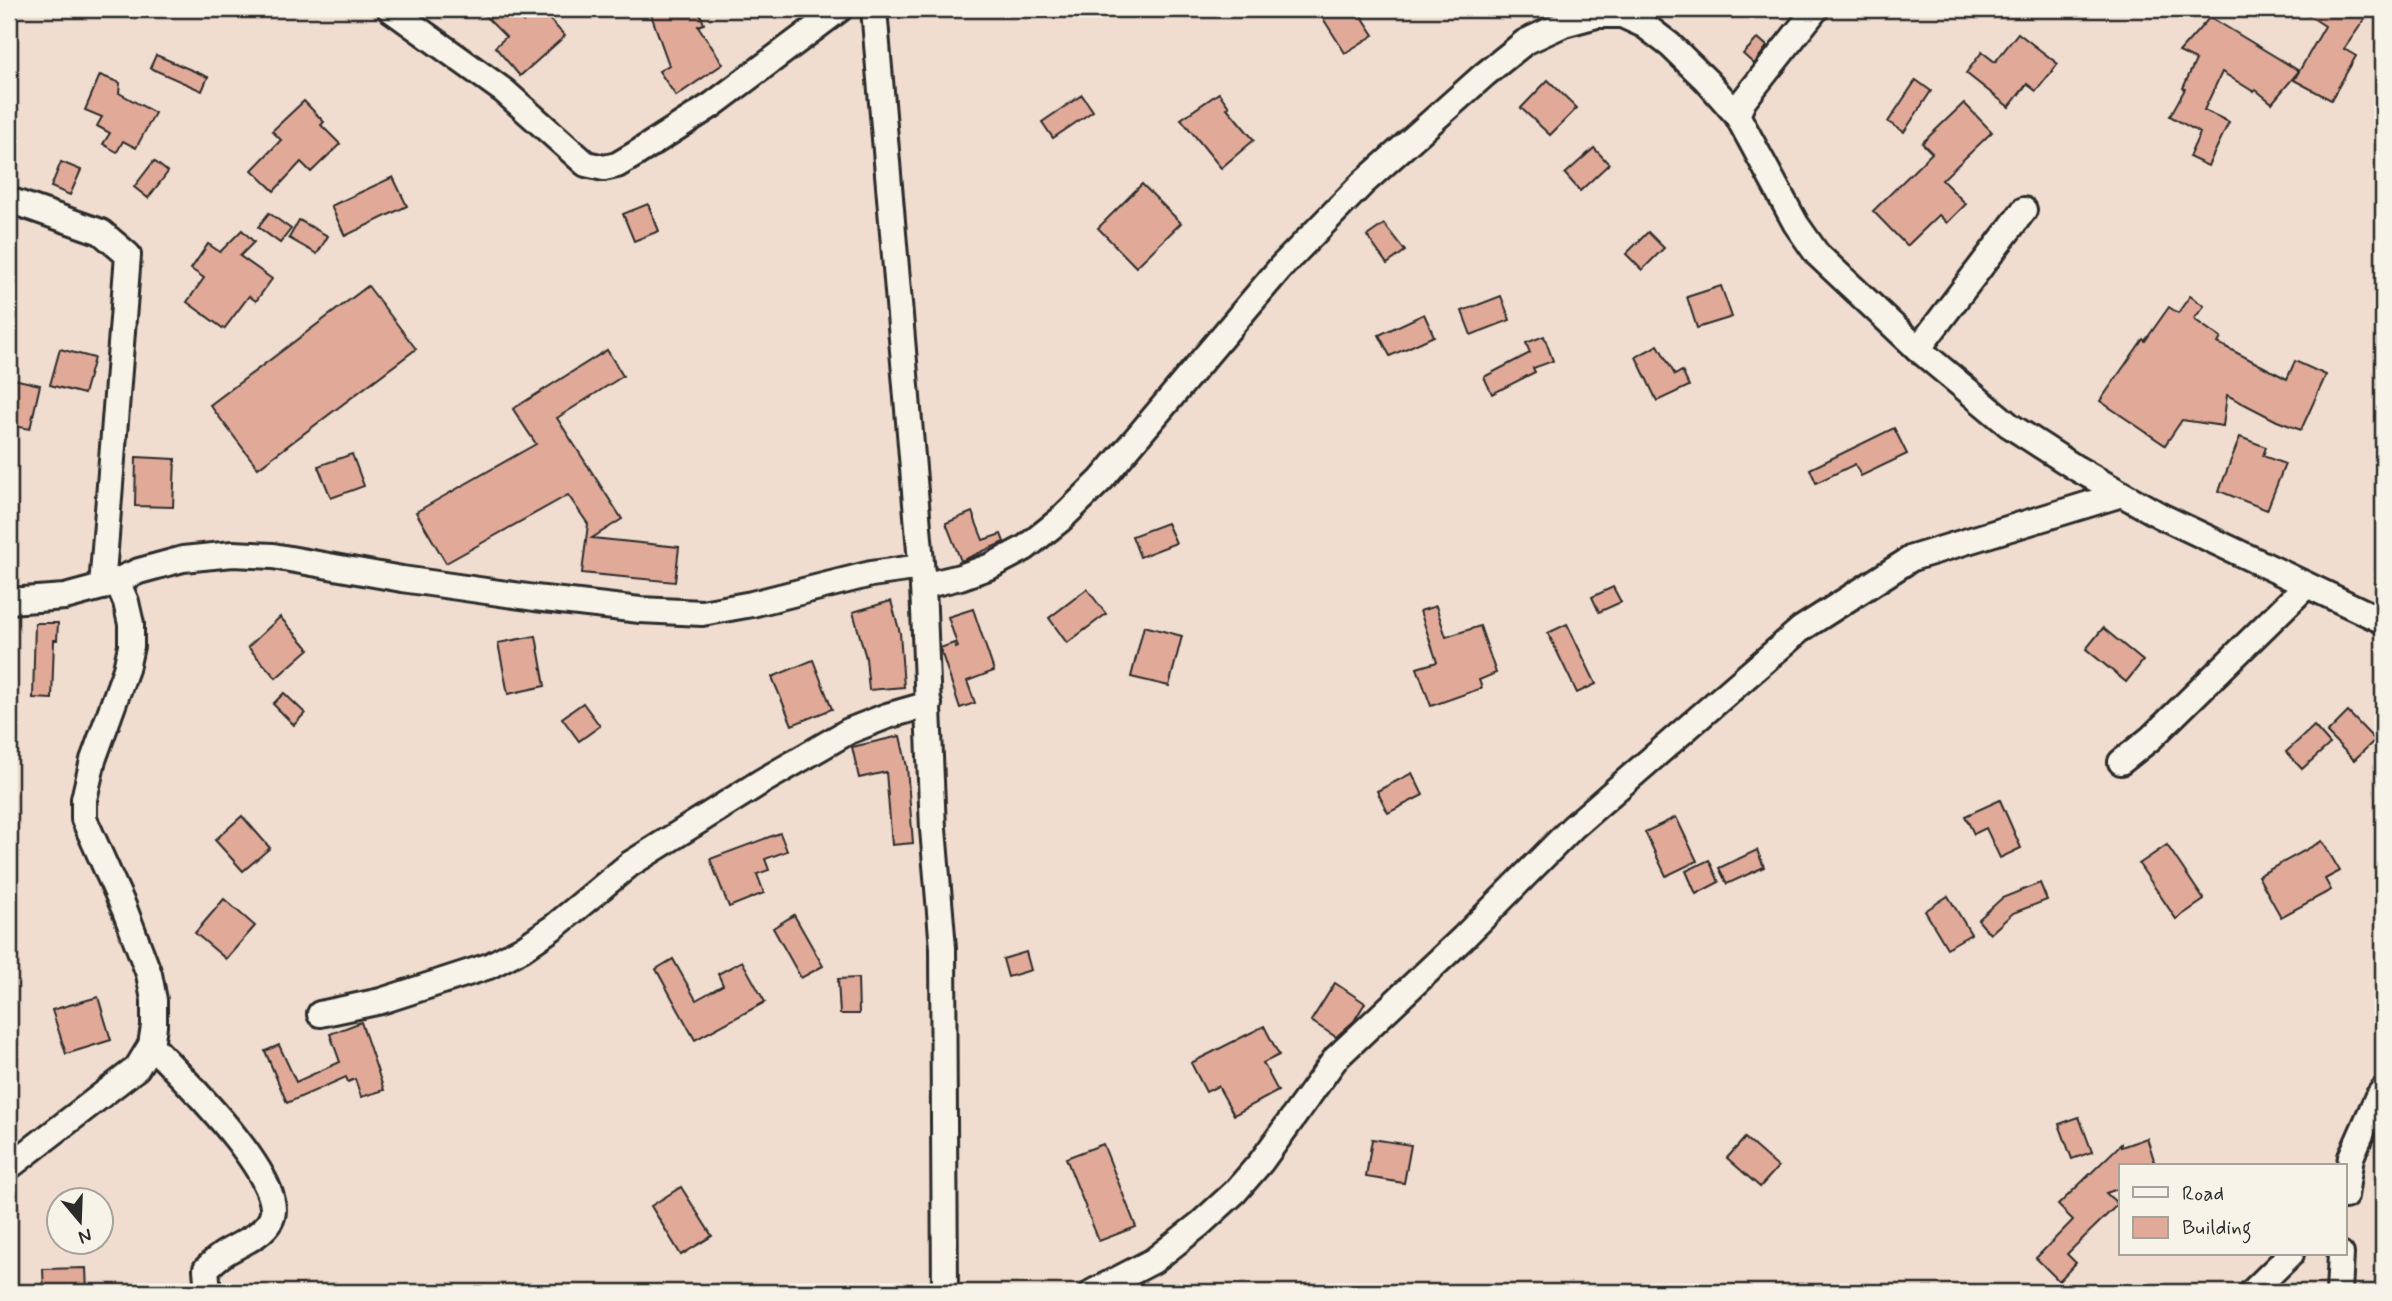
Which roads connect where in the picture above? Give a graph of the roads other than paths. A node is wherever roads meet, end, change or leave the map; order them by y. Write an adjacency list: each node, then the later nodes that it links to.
1 (390, 9): 2 (street)
2 (840, 9)
3 (874, 9): 12 (street)
4 (1816, 9): 5 (street)
5 (1737, 115): 8 (street); 12 (street)
6 (9, 200): 13 (street)
7 (2024, 210): 8 (street)
8 (1919, 349): 9 (street)
9 (2076, 468): 10 (street); 11 (street)
10 (2122, 494): 11 (street); 14 (street)
11 (2073, 508): 28 (street)
12 (922, 576): 13 (street); 17 (street)
13 (110, 584): 15 (street); 20 (street)
14 (2306, 586): 16 (street); 18 (street)
15 (9, 601)
16 (2383, 621)
17 (929, 705): 19 (street); 27 (street)
18 (2121, 762)
19 (320, 1014)
20 (151, 1045): 22 (street); 26 (street)
21 (2383, 1090): 23 (street)
22 (9, 1167)
23 (2346, 1190)
24 (2289, 1256): 29 (street)
25 (2340, 1256): 30 (street)
26 (208, 1292)
27 (945, 1292)
28 (1093, 1292)
29 (2252, 1292)
30 (2339, 1292)

